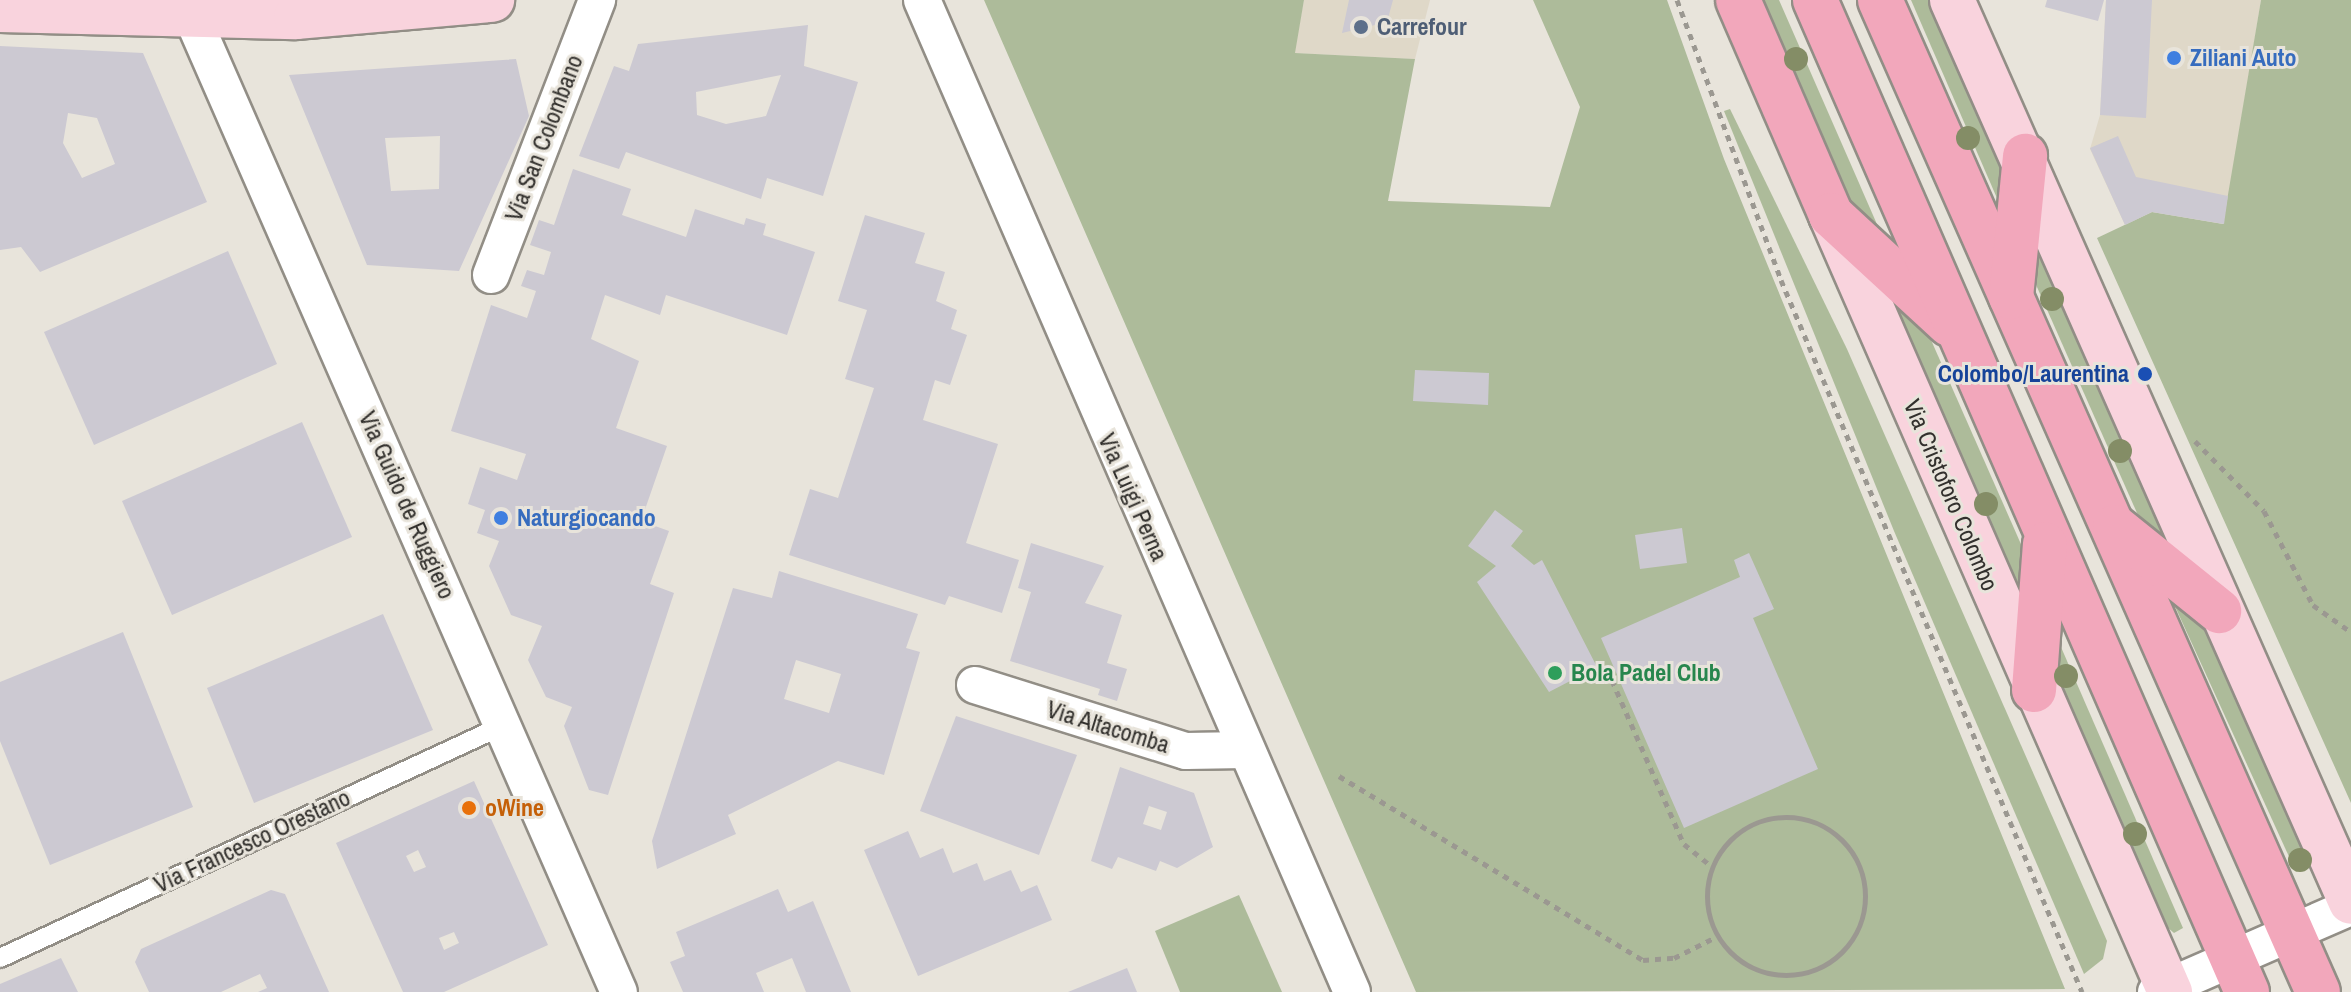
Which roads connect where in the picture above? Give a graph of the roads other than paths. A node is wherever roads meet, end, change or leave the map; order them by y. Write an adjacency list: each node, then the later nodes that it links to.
1 (492, 0): 9 (main road)
2 (597, 0): 12 (street, Via San Colombano)
3 (922, 0): 21 (street, Via Luigi Perna)
4 (1738, 0): 11 (main road, Via Cristoforo Colombo)
5 (1815, 0): 14 (main road)
6 (1880, 0): 13 (main road)
7 (1952, 0): 10 (main road, Via Cristoforo Colombo)
8 (0, 10): 9 (main road)
9 (193, 19): 20 (street, Via Guido de Ruggiero)
10 (2025, 156): 13 (main road); 17 (main road, Via Cristoforo Colombo)
11 (1831, 215): 14 (main road); 19 (main road, Via Cristoforo Colombo)
12 (491, 275)
13 (2011, 299): 15 (main road)
14 (1959, 334): 16 (main road)
15 (2109, 522): 17 (main road); 23 (main road)
16 (2046, 530): 19 (main road); 25 (main road)
17 (2219, 611): 22 (main road, Via Cristoforo Colombo)
18 (975, 685): 21 (street, Via Altacomba)
19 (2034, 690): 26 (main road, Via Cristoforo Colombo)
20 (504, 725): 24 (lane, Via Francesco Orestano); 27 (street, Via Guido de Ruggiero)
21 (1245, 750): 28 (street, Via Luigi Perna)
22 (2351, 904): 23 (street, Via Cristoforo Colombo)
23 (2292, 934): 25 (street, Via Cristoforo Colombo); 29 (main road)
24 (0, 958)
25 (2240, 976): 26 (street, Via Cristoforo Colombo)
26 (2165, 990)
27 (619, 992)
28 (1352, 992)
29 (2318, 992)

